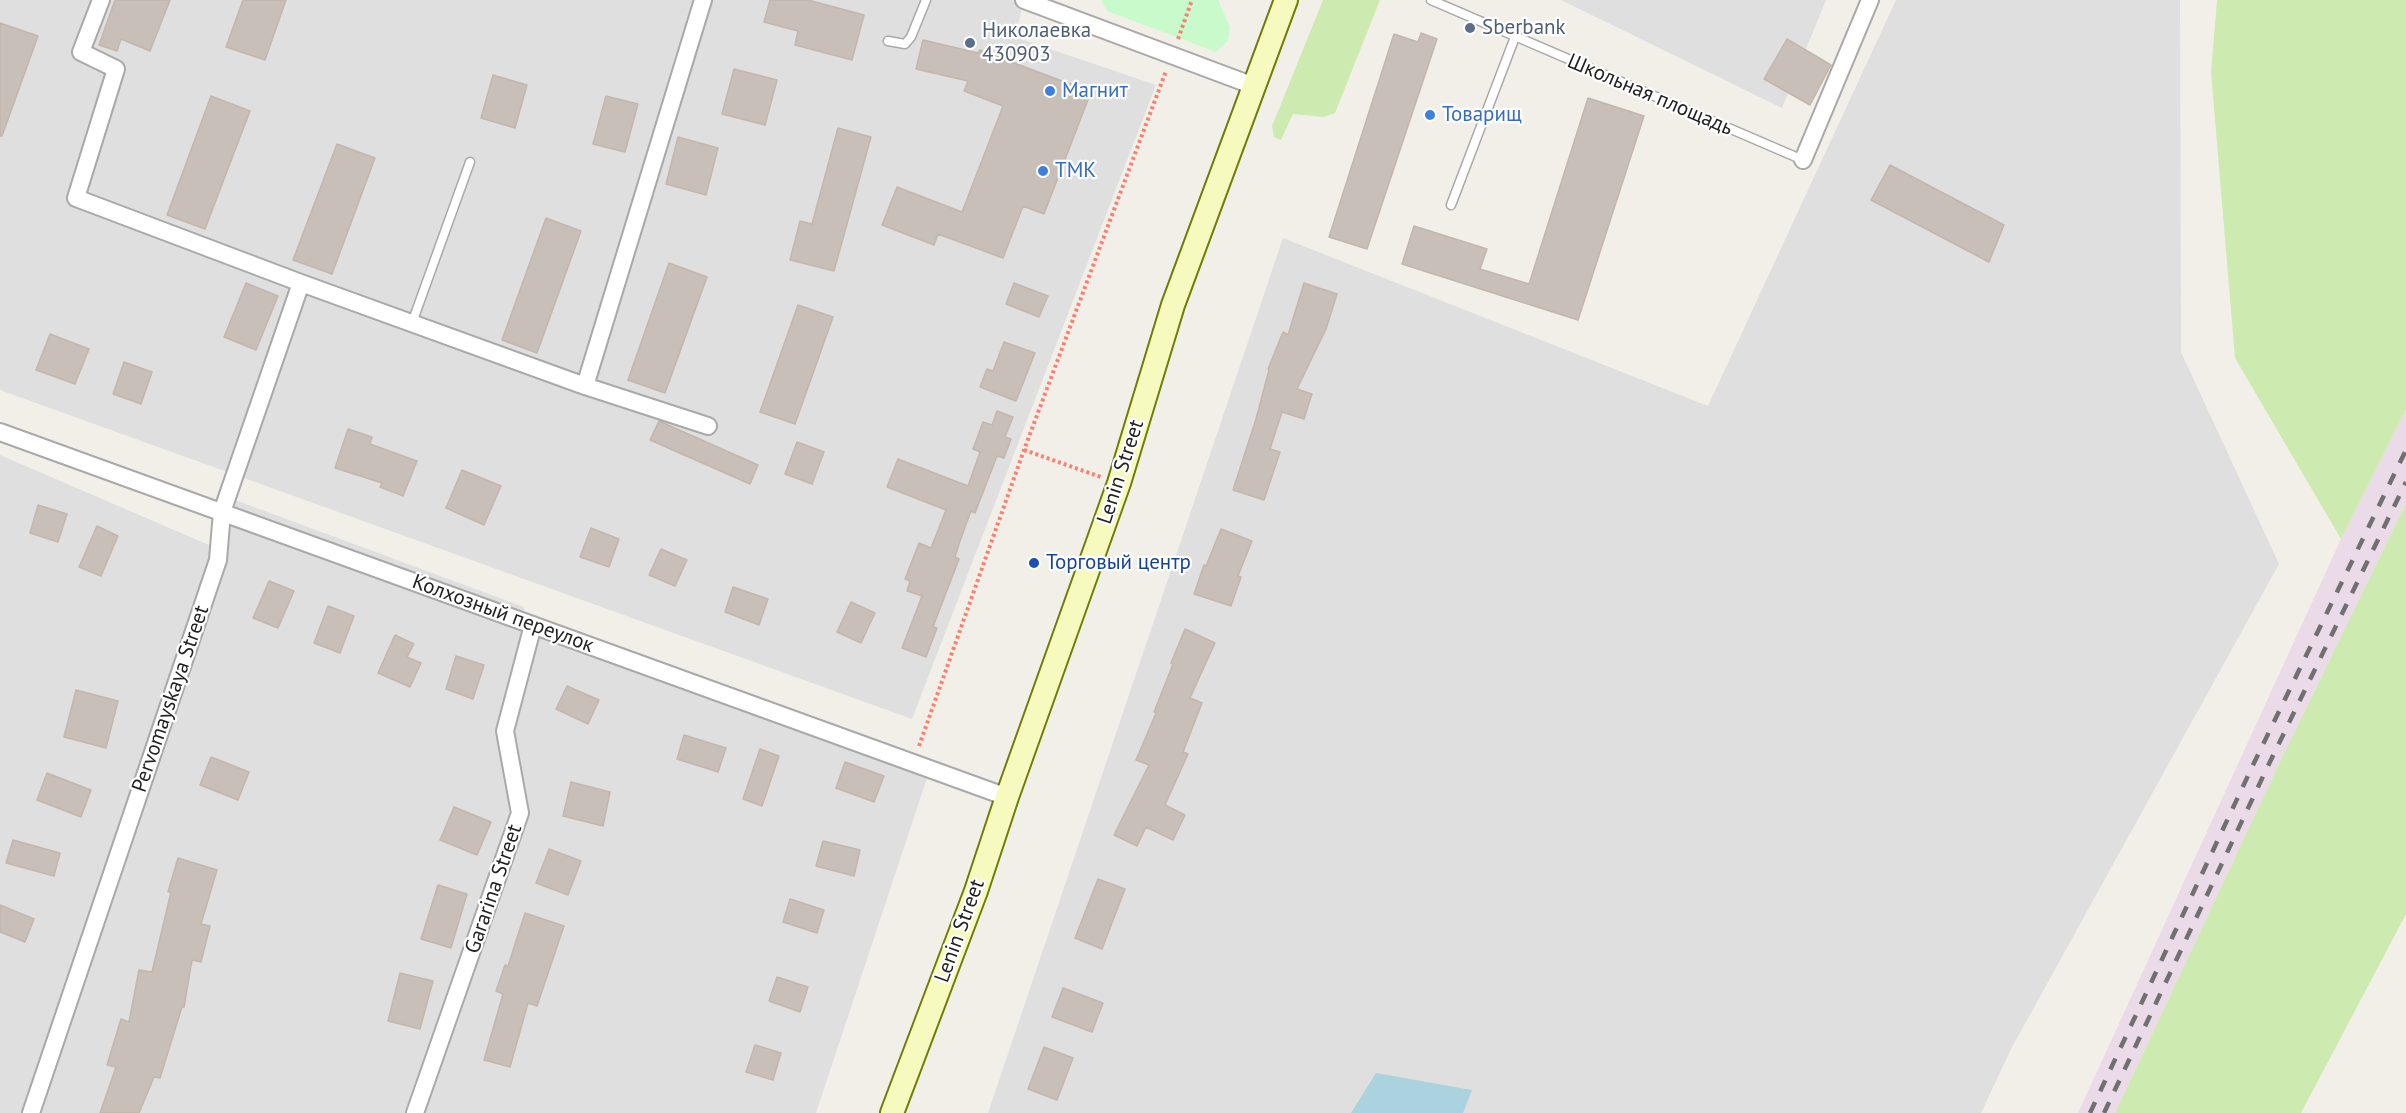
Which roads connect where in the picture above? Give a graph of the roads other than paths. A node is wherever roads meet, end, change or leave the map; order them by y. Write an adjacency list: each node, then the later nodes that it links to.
1 (101, 0): 14 (street)
2 (703, 0): 16 (street)
3 (926, 0): 9 (lane)
4 (1024, 0): 10 (street)
5 (1286, 0): 10 (main road, Lenin Street)
6 (1431, 0): 8 (lane, Школьная площадь)
7 (1870, 0): 11 (street)
8 (1515, 37): 11 (lane, Школьная площадь); 13 (lane)
9 (888, 41)
10 (1254, 86): 21 (main road, Lenin Street)
11 (1803, 160)
12 (470, 162): 15 (lane)
13 (1451, 205)
14 (301, 283): 15 (street); 19 (street, Pervomayskaya Street)
15 (412, 323): 16 (street)
16 (585, 386): 17 (street)
17 (708, 426)
18 (0, 432): 19 (street, Колхозный переулок)
19 (222, 512): 20 (street, Колхозный переулок); 22 (street, Pervomayskaya Street)
20 (533, 625): 21 (street, Колхозный переулок); 23 (street, Gararina Street)
21 (1007, 797): 24 (main road, Lenin Street)
22 (31, 1113)
23 (415, 1113)
24 (892, 1113)

